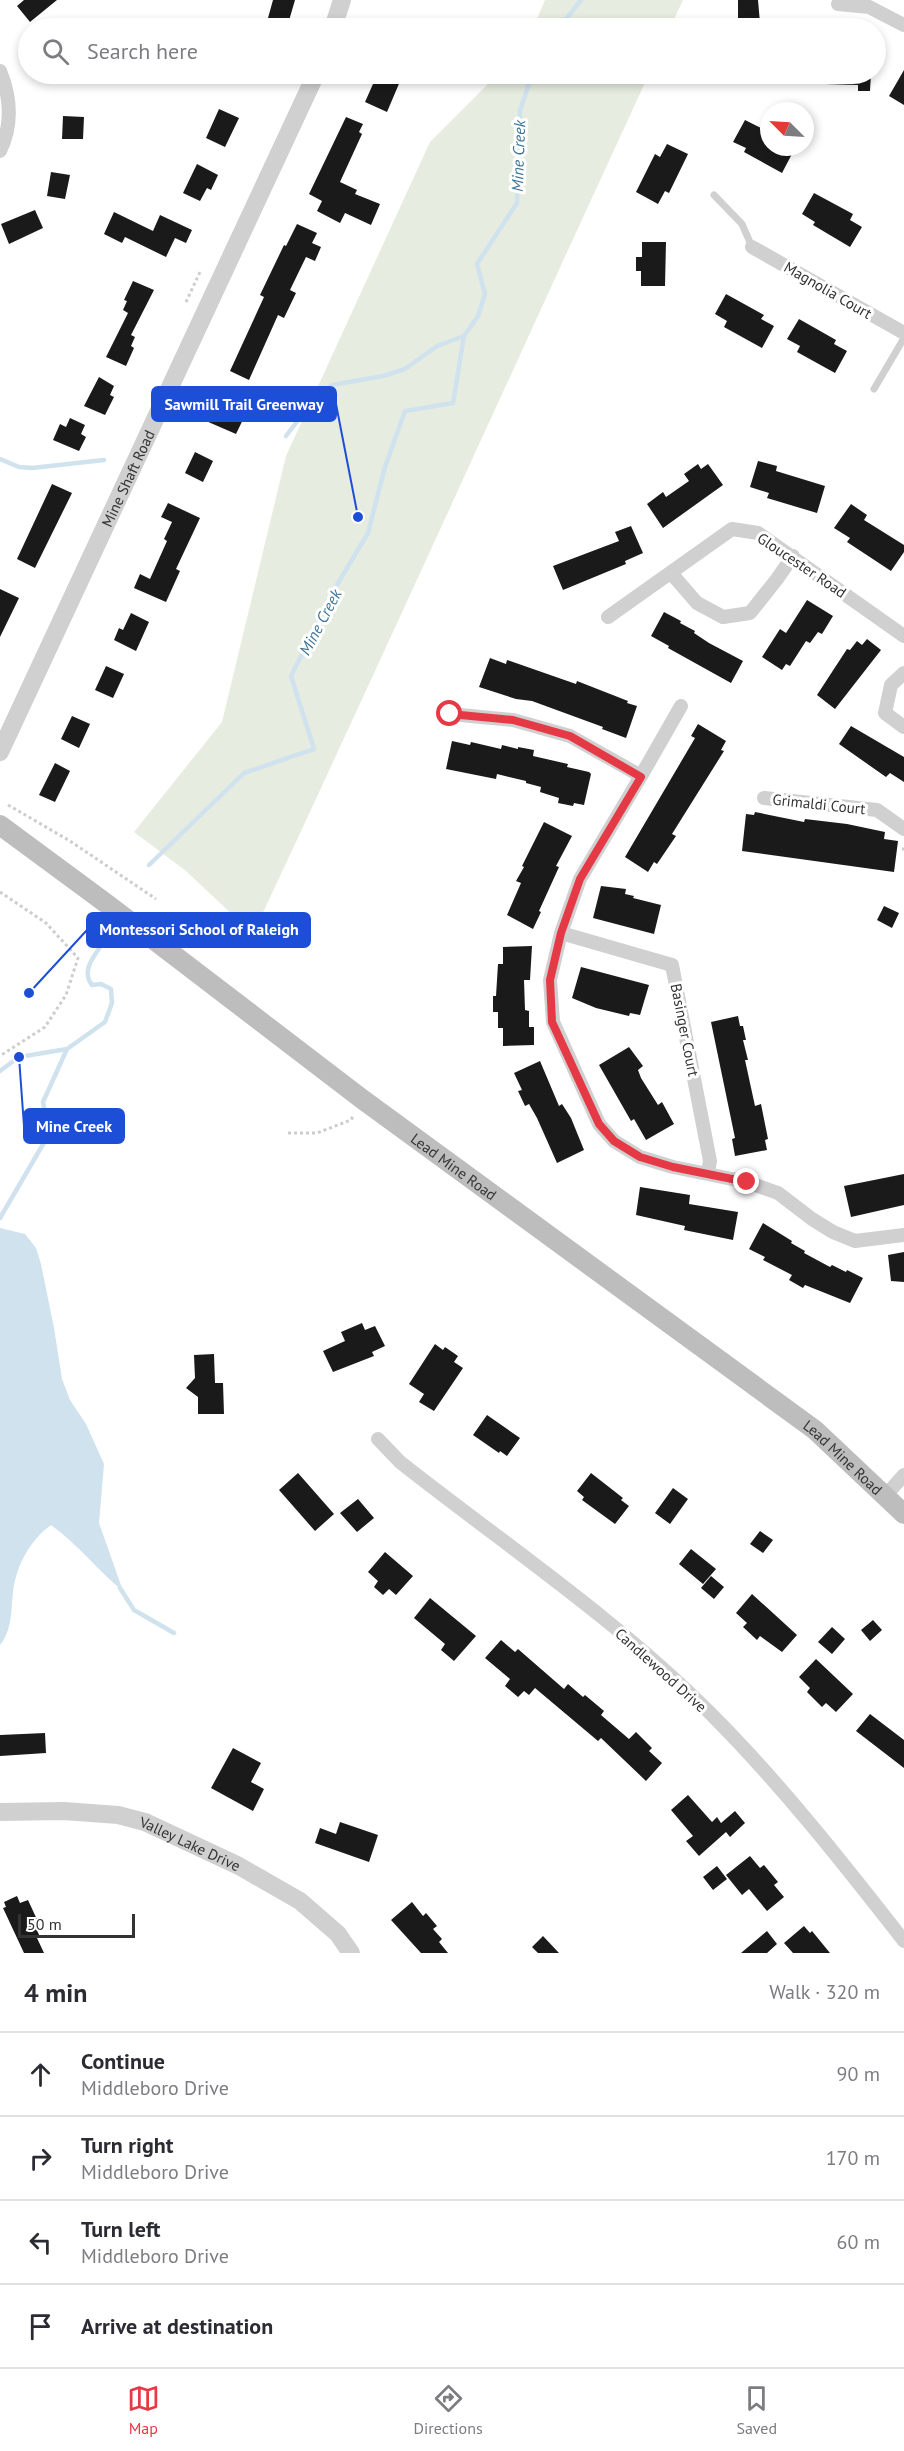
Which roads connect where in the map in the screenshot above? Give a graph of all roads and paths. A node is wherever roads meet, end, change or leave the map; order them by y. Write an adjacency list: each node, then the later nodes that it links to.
1 (342, 0): 3 (street)
2 (838, 4): 4 (street)
3 (336, 18)
4 (904, 25)
5 (0, 71): 7 (street)
6 (311, 84): 22 (street, Mine Shaft Road)
7 (0, 151)
8 (714, 195): 9 (lane)
9 (752, 248): 12 (street, Magnolia Court)
10 (200, 273): 11 (path)
11 (186, 302)
12 (904, 336): 13 (lane)
13 (874, 389)
14 (793, 556): 15 (street, Gloucester Road); 15 (street); 17 (street, Gloucester Road)
15 (671, 573): 16 (street, Gloucester Road)
16 (608, 617)
17 (904, 636)
18 (904, 673): 21 (street)
19 (681, 706): 23 (street)
20 (450, 714): 23 (street)
21 (904, 727)
22 (0, 752)
23 (641, 777): 30 (street)
24 (764, 798): 27 (street, Grimaldi Court)
25 (8, 805): 29 (path)
26 (0, 825): 32 (main road, Lead Mine Road)
27 (904, 829)
28 (0, 892): 31 (path)
29 (156, 899)
30 (561, 933): 34 (street); 34 (street, Basinger Court)
31 (0, 1056)
32 (362, 1099): 33 (path); 38 (main road, Lead Mine Road)
33 (288, 1134)
34 (708, 1173): 35 (street)
35 (904, 1234)
36 (378, 1439): 41 (street, Candlewood Drive)
37 (904, 1475): 38 (street)
38 (886, 1495): 39 (main road, Lead Mine Road)
39 (904, 1514)
40 (0, 1812): 42 (street, Valley Lake Drive)
41 (904, 1941)
42 (351, 1953)

